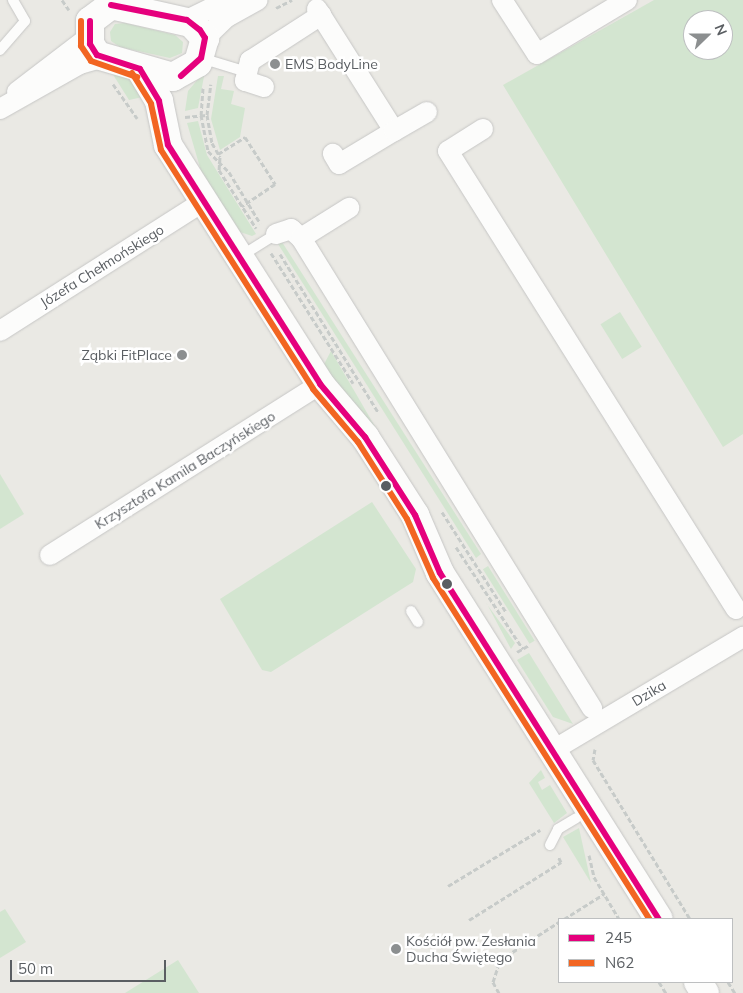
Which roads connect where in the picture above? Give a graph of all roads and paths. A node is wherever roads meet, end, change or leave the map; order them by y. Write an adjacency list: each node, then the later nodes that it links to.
1 (13, 0): 9 (lane)
2 (228, 0): 8 (street)
3 (258, 0): 8 (street)
4 (502, 0): 5 (street)
5 (627, 0)
6 (316, 8): 13 (street); 18 (street)
7 (88, 15): 8 (street); 10 (street); 14 (street)
8 (202, 45): 11 (lane); 12 (street); 21 (path)
9 (0, 50)
10 (140, 69): 12 (street); 22 (street)
11 (237, 69)
12 (181, 76): 22 (street)
13 (264, 87)
14 (0, 108)
15 (427, 112): 18 (street)
16 (208, 115): 19 (path)
17 (484, 129): 34 (street)
18 (394, 131): 20 (street)
19 (218, 154): 21 (path); 23 (path)
20 (333, 154)
21 (219, 164): 23 (path); 24 (path)
22 (200, 195): 28 (street); 29 (street, Józefa Chełmońskiego)
23 (247, 202): 24 (path); 26 (path)
24 (242, 206): 26 (path)
25 (350, 208): 27 (street)
26 (270, 238): 27 (street); 28 (lane); 31 (path)
27 (301, 238): 41 (street)
28 (240, 257): 30 (street)
29 (0, 331)
30 (320, 384): 33 (street, Krzysztofa Kamila Baczyńskiego); 43 (street)
31 (372, 416)
32 (435, 514): 39 (path)
33 (50, 555)
34 (736, 609)
35 (411, 611): 37 (lane)
36 (509, 616): 40 (path)
37 (418, 622)
38 (743, 638): 42 (street, Dzika)
39 (522, 649)
40 (533, 654)
41 (592, 708)
42 (588, 741): 43 (street, Dzika); 54 (path)
43 (556, 749): 53 (street)
44 (586, 756): 45 (path)
45 (586, 762)
46 (576, 818): 48 (lane)
47 (540, 829): 50 (path)
48 (550, 845)
49 (561, 862): 55 (path)
50 (448, 886)
51 (604, 894): 52 (path)
52 (566, 918)
53 (658, 918)
54 (689, 918)
55 (469, 920)
56 (558, 923): 57 (path)
57 (499, 993)

